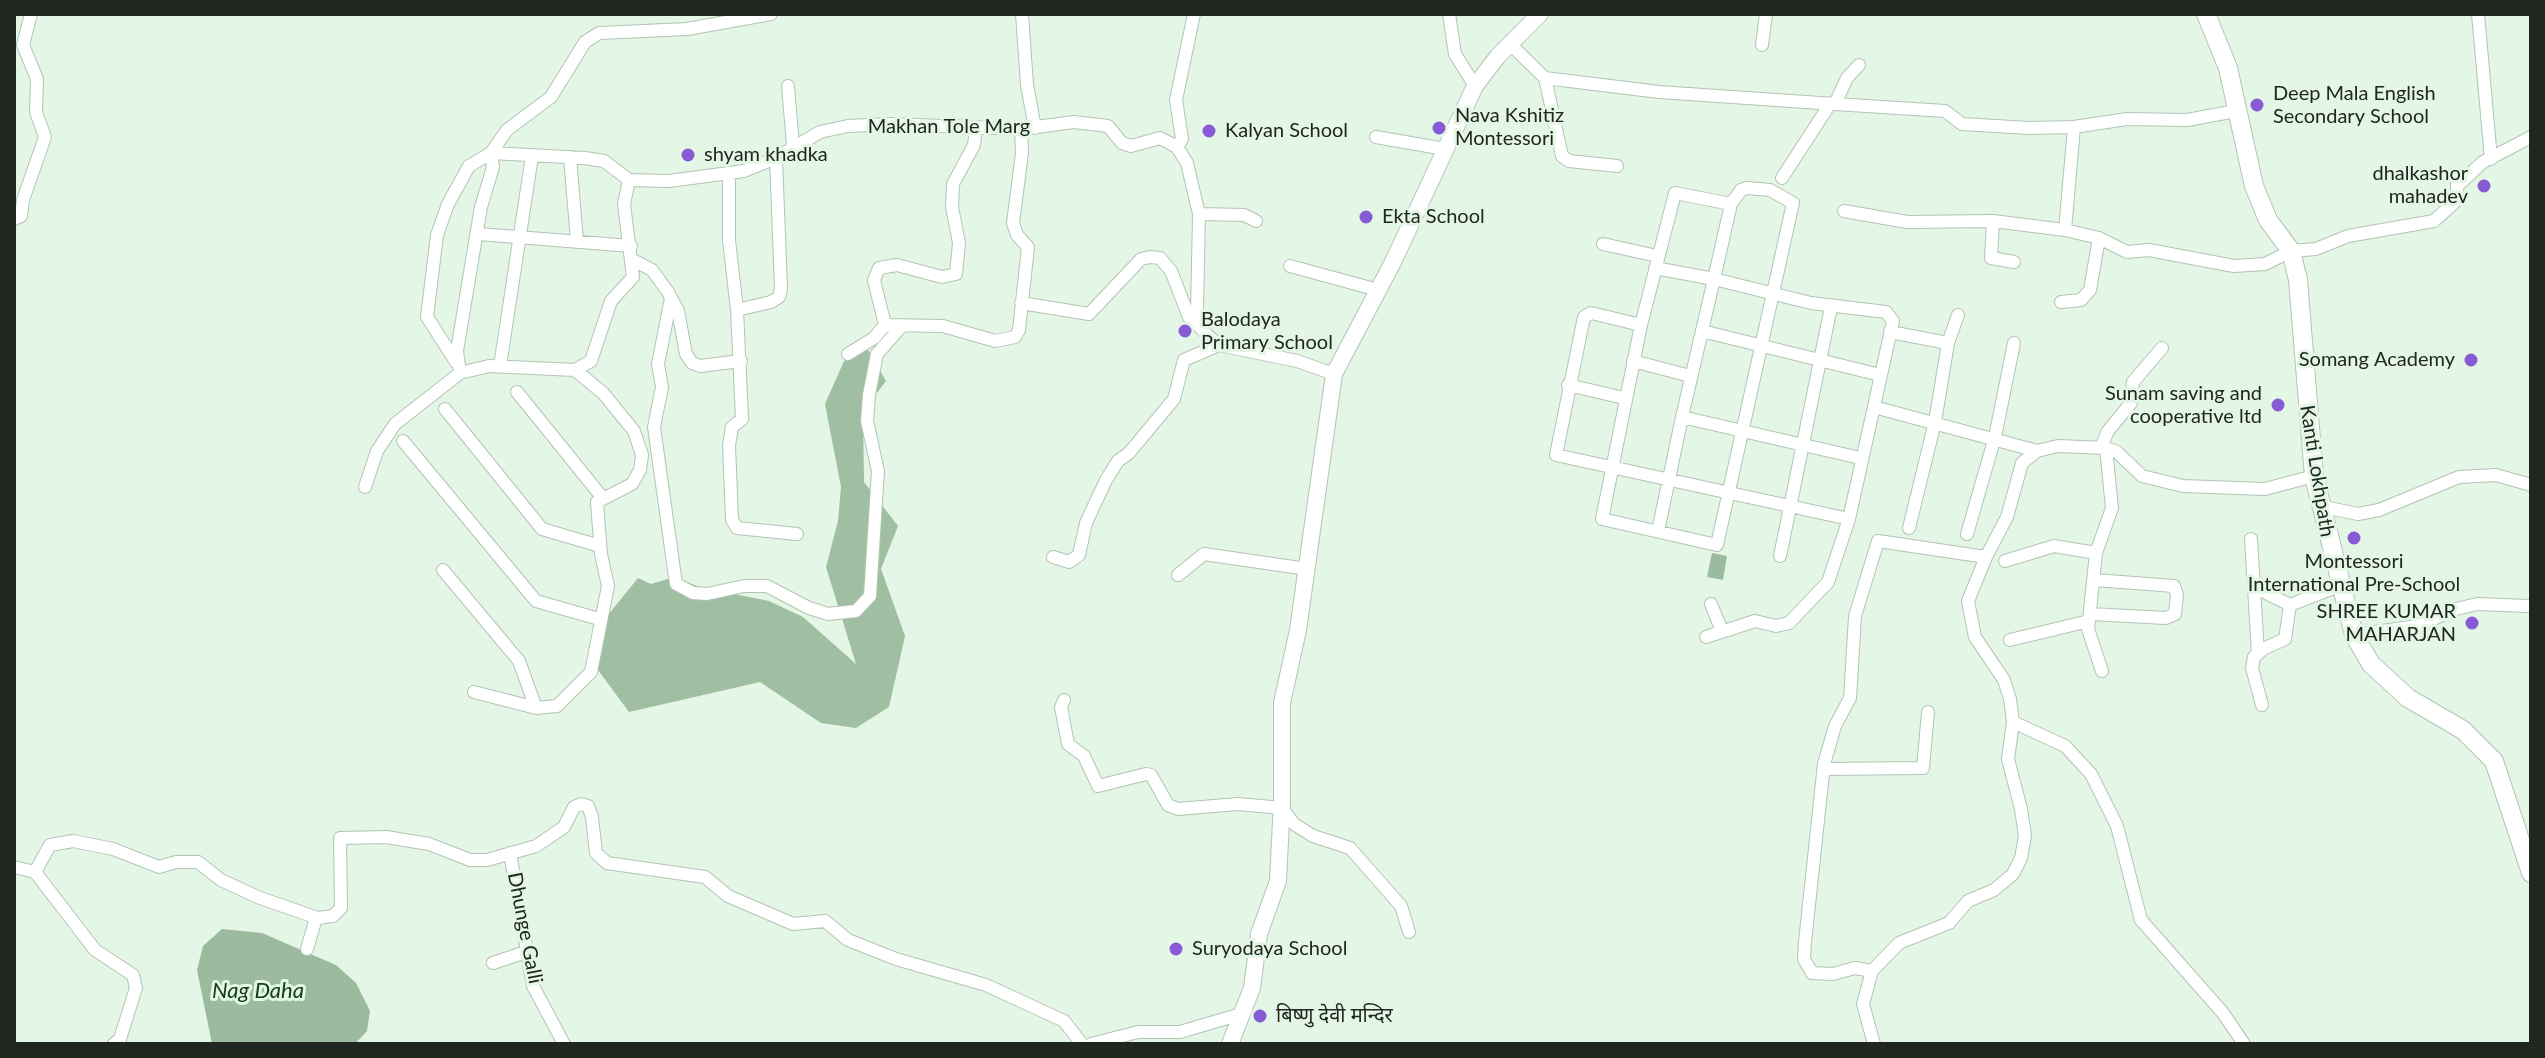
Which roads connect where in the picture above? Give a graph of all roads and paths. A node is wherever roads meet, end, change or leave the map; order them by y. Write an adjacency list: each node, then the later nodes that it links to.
1 (31, 14): 38 (street)
2 (771, 14): 26 (street)
3 (1022, 14): 19 (street)
4 (1194, 14): 24 (street)
5 (1449, 14): 15 (street)
6 (1540, 14): 10 (main road)
7 (1766, 14): 11 (street)
8 (2206, 14): 17 (main road, Kanti Lokhpath)
9 (2478, 14): 30 (street)
10 (1510, 44): 13 (street); 15 (main road)
11 (1762, 45)
12 (1859, 65): 16 (street)
13 (1545, 78): 16 (street); 31 (street)
14 (788, 86): 23 (street)
15 (1475, 86): 25 (main road)
16 (1832, 104): 18 (street); 33 (street)
17 (2236, 111): 18 (street); 47 (main road, Kanti Lokhpath)
18 (2074, 127): 41 (street)
19 (1028, 128): 20 (street, Makhan Tole Marg); 24 (street, Makhan Tole Marg); 57 (street)
20 (976, 130): 23 (street, Makhan Tole Marg); 61 (street)
21 (1376, 137): 25 (street)
22 (2531, 137): 30 (street)
23 (793, 145): 29 (street, Makhan Tole Marg)
24 (1177, 147): 37 (street)
25 (1445, 149): 53 (main road)
26 (491, 153): 27 (street, Makhan Tole Marg); 42 (street); 77 (street)
27 (532, 156): 28 (street, Makhan Tole Marg); 43 (street)
28 (570, 157): 34 (street, Makhan Tole Marg); 45 (street)
29 (776, 158): 32 (street, Makhan Tole Marg); 59 (street)
30 (2491, 159): 47 (street)
31 (1617, 166)
32 (729, 174): 34 (street, Makhan Tole Marg); 59 (street)
33 (1782, 178)
34 (629, 180): 48 (street)
35 (1731, 204): 49 (street); 52 (street); 54 (street)
36 (1844, 211): 40 (street)
37 (1199, 214): 39 (street); 63 (street)
38 (14, 219)
39 (1256, 221)
40 (1993, 221): 41 (street); 50 (street)
41 (2065, 230): 44 (street)
42 (479, 234): 43 (street); 77 (street)
43 (519, 238): 45 (street); 76 (street)
44 (2099, 238): 47 (street); 56 (street)
45 (577, 241): 48 (street)
46 (1603, 244): 49 (street)
47 (2291, 251): 97 (main road, Kanti Lokhpath)
48 (632, 253): 55 (street); 78 (street)
49 (1656, 262): 52 (street); 62 (street)
50 (2014, 262)
51 (1290, 266): 53 (street)
52 (1714, 279): 54 (street); 65 (street)
53 (1378, 290): 79 (main road)
54 (1774, 293): 58 (street); 70 (street)
55 (671, 298): 64 (street); 73 (street)
56 (2061, 302)
57 (1021, 303): 63 (street); 64 (street)
58 (1831, 307): 66 (street); 75 (street)
59 (737, 310): 73 (street)
60 (1958, 315): 67 (street)
61 (885, 325): 64 (street); 72 (street)
62 (1641, 325): 74 (street); 82 (street)
63 (1200, 327): 69 (street)
64 (900, 328)
65 (1702, 331): 70 (street); 81 (street)
66 (1890, 332): 67 (street); 80 (street)
67 (1948, 343): 88 (street)
68 (2014, 343): 90 (street)
69 (1219, 345): 79 (street); 114 (street)
70 (1762, 347): 75 (street); 89 (street)
71 (2162, 348): 93 (street)
72 (848, 354)
73 (741, 361): 108 (street)
74 (1633, 361): 81 (street); 84 (street)
75 (1820, 362): 80 (street); 92 (street)
76 (500, 366): 77 (street); 78 (street)
77 (458, 368): 100 (street)
78 (575, 370): 102 (street)
79 (1334, 374): 117 (main road)
80 (1880, 375): 85 (street)
81 (1690, 376): 87 (street)
82 (1568, 385): 84 (street); 96 (street)
83 (517, 392): 102 (street)
84 (1624, 398): 96 (street)
85 (1874, 407): 88 (street); 95 (street)
86 (445, 409): 111 (street)
87 (1682, 417): 89 (street); 98 (street)
88 (1935, 422): 90 (street); 106 (street)
89 (1743, 431): 92 (street); 101 (street)
90 (1995, 437): 94 (street); 109 (street)
91 (403, 441): 127 (street)
92 (1805, 445): 95 (street); 104 (street)
93 (2104, 448): 94 (street); 97 (street); 112 (street)
94 (2037, 451): 115 (street)
95 (1860, 458): 105 (street)
96 (1610, 467): 98 (street); 107 (street)
97 (2314, 476): 103 (main road, Kanti Lokhpath)
98 (1669, 481): 101 (street); 107 (street)
99 (2531, 485): 103 (street)
100 (365, 487)
101 (1728, 493): 104 (street); 107 (street)
102 (602, 497): 111 (street)
103 (2319, 506): 121 (main road, Kanti Lokhpath)
104 (1791, 508): 105 (street); 113 (street)
105 (1849, 519): 128 (street)
106 (1909, 528)
107 (1658, 531)
108 (797, 534)
109 (1967, 534)
110 (2251, 539): 122 (street)
111 (600, 546): 127 (street)
112 (2096, 553): 116 (street); 120 (street)
113 (1780, 556)
114 (1053, 557)
115 (1986, 557): 139 (street); 140 (street)
116 (2005, 561)
117 (1307, 569): 119 (street); 141 (main road)
118 (443, 570): 137 (street)
119 (1178, 575)
120 (2094, 580): 126 (street); 126 (street)
121 (2339, 586): 124 (street); 129 (main road, Kanti Lokhpath)
122 (2254, 587): 124 (street); 132 (street)
123 (1711, 604): 128 (street)
124 (2290, 605): 132 (street)
125 (2528, 606): 129 (street)
126 (2090, 618): 131 (street); 133 (street)
127 (599, 619): 137 (street)
128 (1722, 631): 130 (street)
129 (2354, 635): 145 (main road, Kanti Lokhpath)
130 (1706, 637)
131 (2010, 640)
132 (2258, 654): 136 (street)
133 (2102, 671)
134 (474, 692): 137 (street)
135 (1064, 700): 141 (street)
136 (2262, 705)
137 (536, 708)
138 (1928, 712): 140 (street)
139 (2013, 722): 151 (street); 159 (street)
140 (1824, 769): 151 (street)
141 (1282, 808): 147 (street); 152 (main road)
142 (510, 853): 146 (street); 149 (street, Dhunge Galli); 155 (street)
143 (14, 867): 144 (street)
144 (35, 872): 146 (street); 153 (street)
145 (2531, 873)
146 (316, 918): 148 (street)
147 (1409, 932)
148 (307, 949)
149 (526, 952): 150 (street); 154 (street, Dhunge Galli)
150 (493, 963)
151 (1872, 971): 158 (street)
152 (1241, 1014): 156 (street); 157 (main road)
153 (114, 1044)
154 (564, 1044)
155 (1082, 1044)
156 (1091, 1044)
157 (1230, 1044)
158 (1874, 1044)
159 (2244, 1044)

